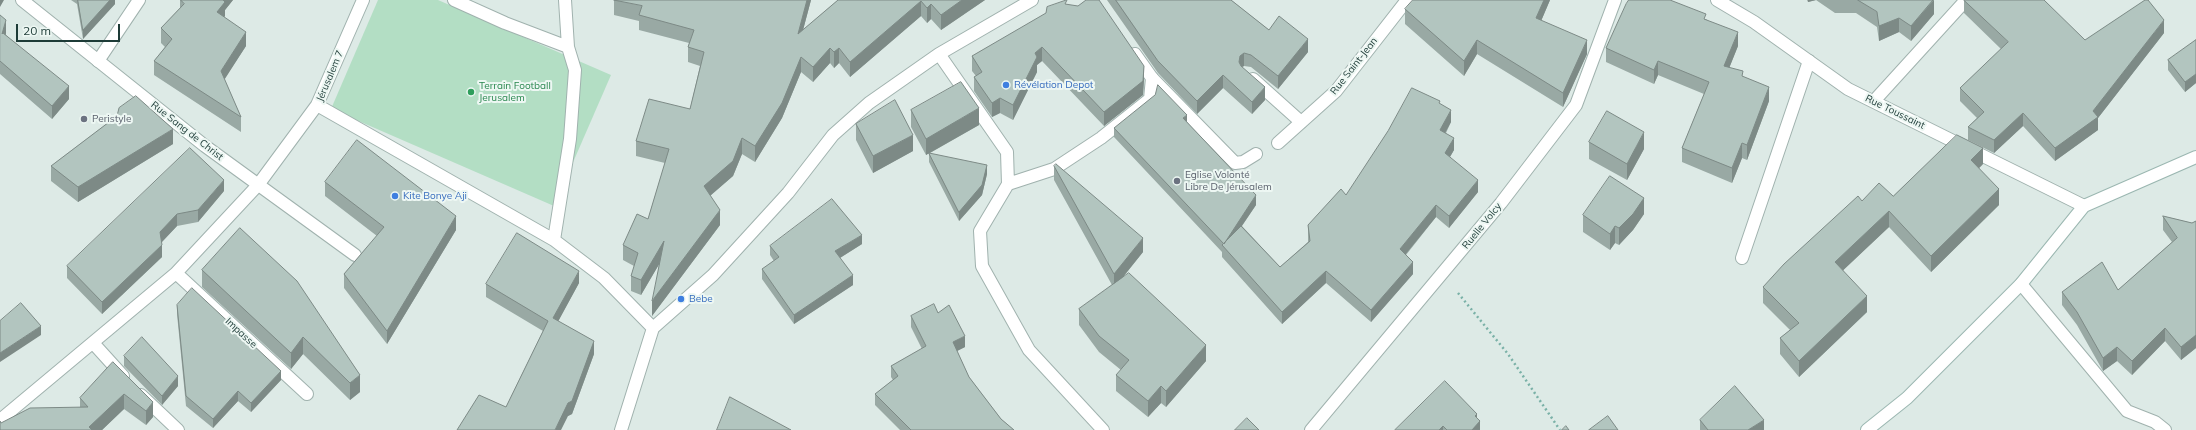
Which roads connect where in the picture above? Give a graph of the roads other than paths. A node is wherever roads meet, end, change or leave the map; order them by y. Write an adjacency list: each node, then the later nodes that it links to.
1 (22, 0): 14 (street, Rue Sang de Christ)
2 (139, 0): 14 (street)
3 (363, 0): 19 (street, Jérusalem 7)
4 (454, 0): 12 (street)
5 (565, 0): 12 (street)
6 (1032, 0): 13 (street)
7 (1407, 0): 20 (street, Rue Saint-Jean)
8 (1615, 0): 39 (street, Ruelle Volcy)
9 (1966, 0): 18 (street)
10 (1725, 2): 15 (street, Rue Toussaint)
11 (1129, 45): 17 (street)
12 (568, 47): 27 (street)
13 (939, 54): 24 (street); 32 (street)
14 (98, 61): 25 (street, Rue Sang de Christ)
15 (1809, 61): 18 (street, Rue Toussaint); 29 (street)
16 (1246, 73): 20 (street)
17 (1152, 78): 22 (street); 24 (street)
18 (1874, 101): 26 (street, Rue Toussaint)
19 (317, 106): 25 (street, Jérusalem 7); 27 (street)
20 (1301, 122): 21 (street, Rue Saint-Jean)
21 (1278, 143)
22 (1256, 154)
23 (2196, 157): 26 (street)
24 (1008, 184): 38 (street)
25 (258, 185): 28 (street, Rue Sang de Christ); 30 (street, Jérusalem 7)
26 (2084, 206): 31 (street)
27 (554, 240): 32 (street)
28 (355, 255)
29 (1742, 258)
30 (176, 273): 33 (street, Jérusalem 7); 34 (street, Impasse)
31 (2021, 284): 40 (street); 41 (street)
32 (653, 328): 37 (street)
33 (94, 344): 35 (street, Jérusalem 7); 36 (street)
34 (307, 394)
35 (0, 420)
36 (178, 430)
37 (621, 430)
38 (1104, 430)
39 (1311, 430)
40 (1867, 430)
41 (2165, 430)

